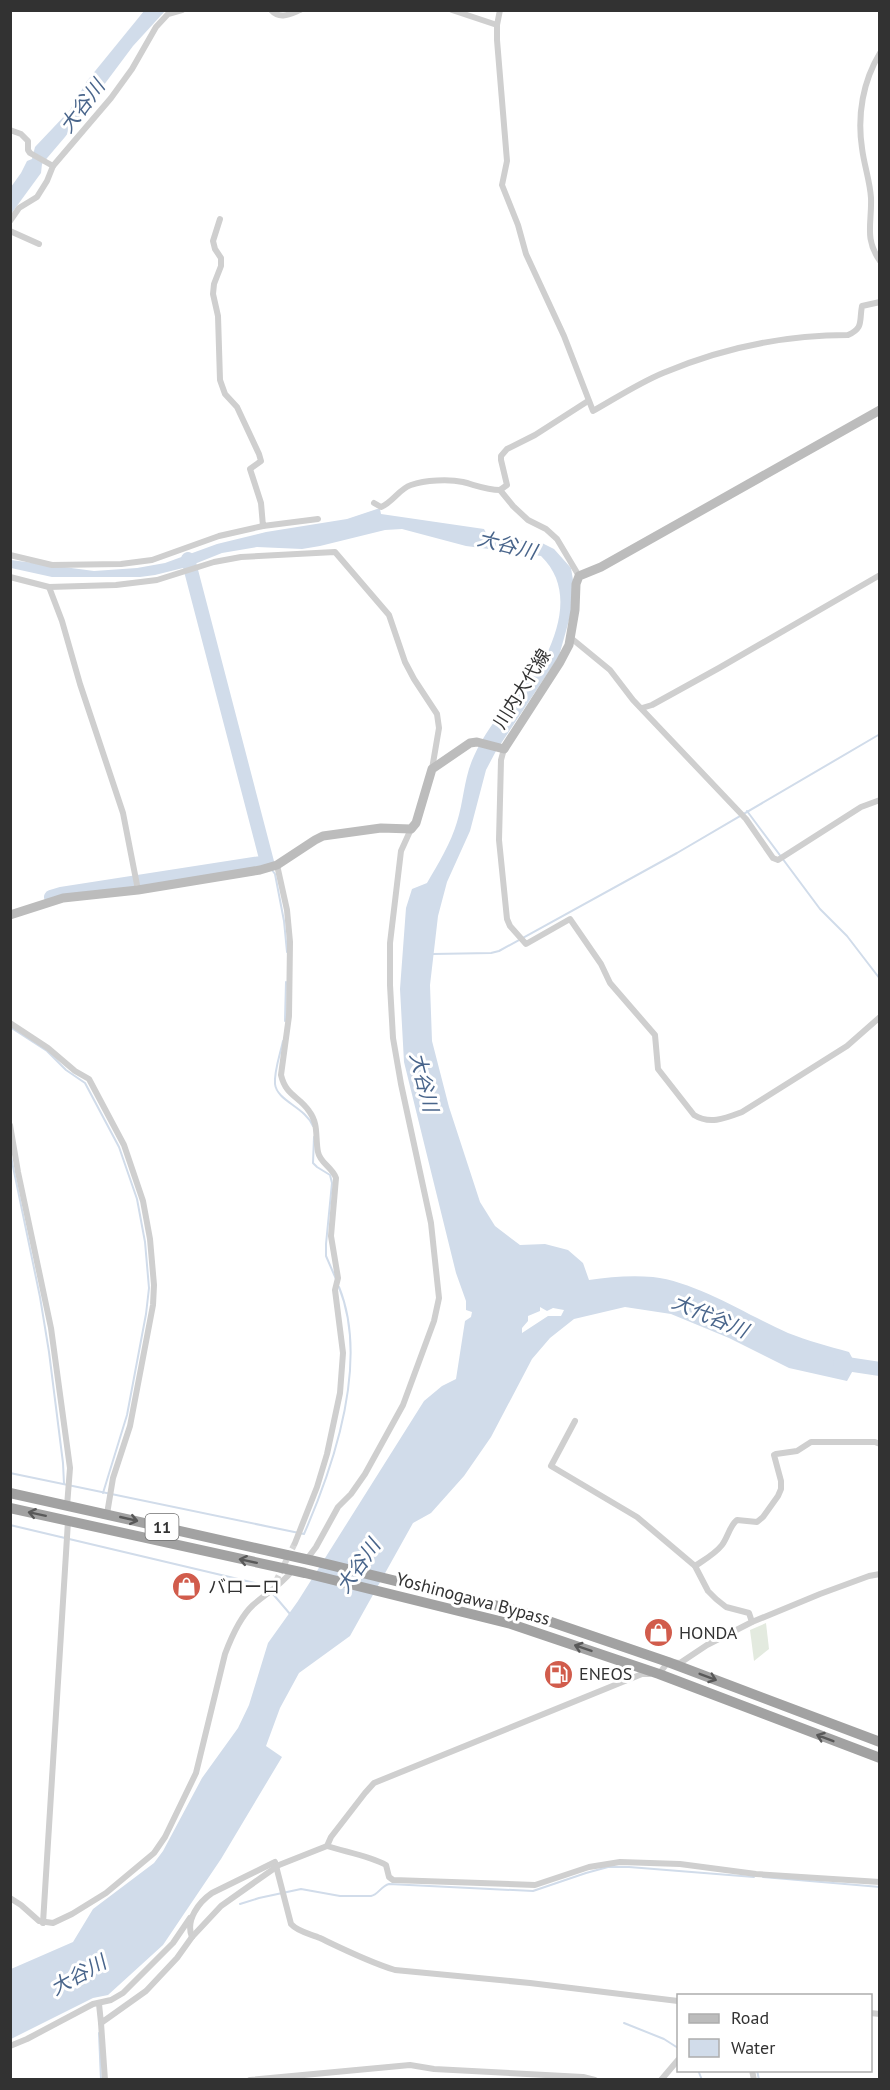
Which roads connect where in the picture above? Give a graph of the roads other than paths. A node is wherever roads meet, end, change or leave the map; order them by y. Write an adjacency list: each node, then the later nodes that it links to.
1 (182, 10): 9 (street)
2 (272, 10): 3 (street)
3 (300, 10)
4 (452, 10): 6 (street)
5 (500, 10): 6 (street)
6 (497, 25): 16 (street)
7 (879, 53): 14 (street)
8 (10, 130): 9 (street)
9 (50, 164): 11 (street)
10 (220, 219): 21 (street)
11 (10, 221)
12 (10, 231): 13 (street)
13 (39, 244)
14 (879, 261)
15 (879, 302): 16 (street)
16 (588, 401): 18 (street)
17 (879, 410): 23 (main road)
18 (500, 490): 19 (street); 23 (street)
19 (374, 503)
20 (318, 519): 21 (street)
21 (263, 526): 22 (street)
22 (10, 555)
23 (578, 575): 27 (main road, 川内大代線)
24 (879, 575): 28 (street)
25 (10, 577): 26 (street)
26 (49, 587): 30 (street); 34 (street)
27 (571, 638): 28 (street); 29 (main road, 川内大代線)
28 (642, 708): 31 (street)
29 (502, 748): 30 (main road, 川内大代線); 36 (street)
30 (432, 769): 32 (main road)
31 (879, 800)
32 (411, 829): 33 (main road); 47 (street)
33 (277, 865): 34 (main road); 46 (street)
34 (138, 890): 35 (main road)
35 (10, 915)
36 (879, 1017)
37 (10, 1023): 44 (street)
38 (10, 1125): 42 (street)
39 (575, 1421): 48 (street)
40 (879, 1444): 48 (street)
41 (10, 1493): 42 (highway, Yoshinogawa Bypass / 11)
42 (68, 1501): 44 (highway, Yoshinogawa Bypass / 11)
43 (10, 1508): 45 (highway, Yoshinogawa Bypass / 11, one-way to 43)
44 (108, 1509): 47 (highway, Yoshinogawa Bypass / 11, one-way to 47)
45 (68, 1521): 49 (highway, Yoshinogawa Bypass / 11, one-way to 45); 63 (street)
46 (295, 1543)
47 (310, 1560): 54 (highway, Yoshinogawa Bypass / 11)
48 (695, 1566): 53 (street)
49 (292, 1571): 52 (street); 55 (highway, Yoshinogawa Bypass / 11, one-way to 49)
50 (879, 1574): 53 (street)
51 (276, 1581): 52 (street)
52 (245, 1615): 63 (street)
53 (752, 1622): 54 (street)
54 (668, 1662): 55 (street); 56 (highway, Yoshinogawa Bypass / 11, one-way to 56)
55 (659, 1674): 57 (highway, Yoshinogawa Bypass / 11, one-way to 55); 58 (street)
56 (879, 1742)
57 (879, 1758)
58 (327, 1846): 59 (street); 60 (street)
59 (276, 1868): 62 (street); 64 (street); 65 (street)
60 (879, 1882)
61 (10, 1898): 63 (street)
62 (192, 1916): 64 (street); 66 (street)
63 (43, 1923)
64 (192, 1937): 67 (street)
65 (677, 2001)
66 (99, 2004): 67 (street); 68 (street)
67 (101, 2023): 71 (street)
68 (10, 2046)
69 (677, 2061): 74 (street)
70 (500, 2076): 72 (street); 73 (street)
71 (105, 2079)
72 (250, 2079)
73 (595, 2079)
74 (661, 2079)

